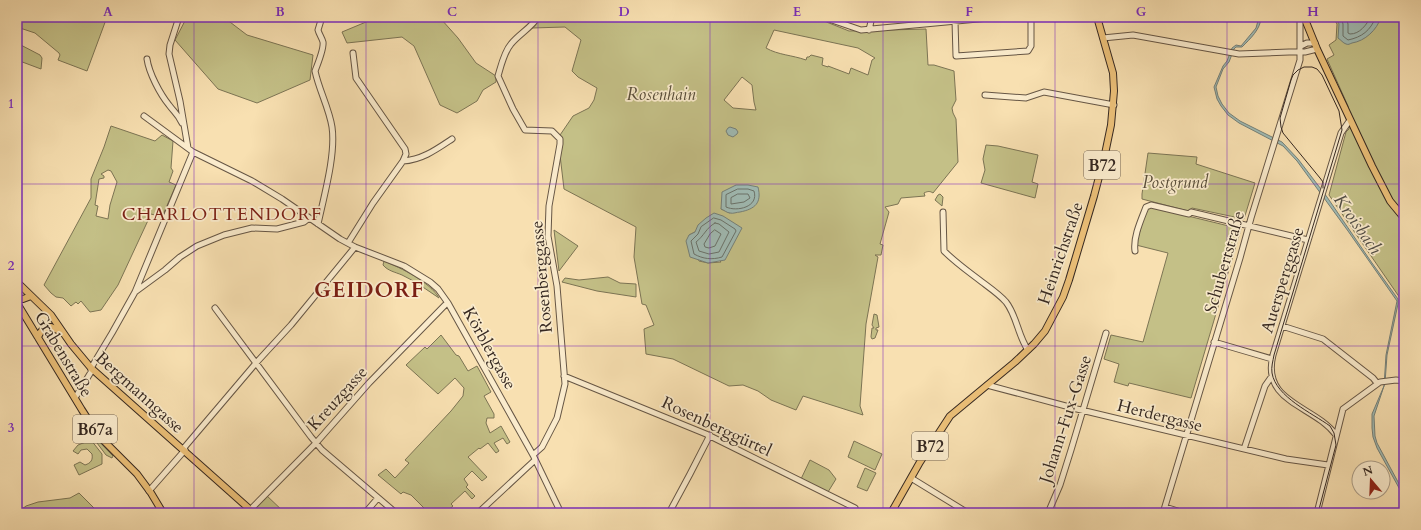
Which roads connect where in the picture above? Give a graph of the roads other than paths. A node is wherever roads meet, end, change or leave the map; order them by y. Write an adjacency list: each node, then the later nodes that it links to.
1 (179, 17): 24 (street)
2 (322, 17): 32 (street)
3 (538, 17): 54 (street, Rosenberggasse)
4 (823, 17): 13 (street)
5 (872, 17): 13 (street)
6 (998, 17): 12 (street)
7 (1031, 17): 12 (street)
8 (1073, 17): 9 (street)
9 (1097, 17): 14 (main road, Heinrichstraße / B72)
10 (1300, 17): 15 (street, Schubertstraße)
11 (1304, 17): 16 (main road)
12 (955, 21): 13 (street)
13 (869, 30)
14 (1103, 38): 17 (street); 21 (main road, Heinrichstraße / B72)
15 (1301, 46): 16 (street); 17 (street, Schubertstraße)
16 (1316, 46): 17 (street); 23 (main road)
17 (1300, 52): 33 (street, Schubertstraße)
18 (353, 54): 28 (street)
19 (147, 60): 24 (street)
20 (986, 95): 21 (street)
21 (1114, 105): 50 (main road, Heinrichstraße / B72)
22 (144, 116): 26 (street, Körblergasse)
23 (1350, 120): 31 (main road); 34 (street, Auersperggasse)
24 (184, 129): 26 (street)
25 (452, 139): 28 (street)
26 (188, 148): 27 (street, Körblergasse)
27 (193, 152): 30 (street, Körblergasse); 39 (street)
28 (403, 161): 35 (street)
29 (943, 212): 50 (street)
30 (309, 218): 32 (street, Körblergasse); 39 (street)
31 (1404, 218)
32 (318, 224): 35 (street, Körblergasse)
33 (1249, 226): 34 (street); 37 (street); 49 (street, Schubertstraße)
34 (1308, 240): 45 (street, Auersperggasse)
35 (348, 243): 36 (street, Körblergasse)
36 (355, 246): 43 (street, Körblergasse); 52 (street)
37 (1135, 251)
38 (17, 282): 40 (main road, Bergmanngasse / B67a)
39 (134, 292): 53 (street)
40 (30, 296): 41 (main road); 46 (main road, Bergmanngasse / B67a)
41 (17, 297)
42 (17, 303): 48 (main road, Grabenstraße / B67a)
43 (448, 303): 64 (street, Kreuzgasse); 67 (street, Körblergasse)
44 (215, 308): 52 (street)
45 (1282, 326): 51 (street, Auersperggasse); 57 (street)
46 (63, 333): 48 (main road); 53 (main road, Bergmanngasse / B67a)
47 (1106, 333): 60 (street, Johann-Fux-Gasse)
48 (38, 336): 59 (main road, Grabenstraße / B67a)
49 (1214, 342): 51 (street); 62 (street, Schubertstraße)
50 (1028, 350): 58 (main road, Heinrichstraße / B72)
51 (1272, 359): 55 (street, Auersperggasse)
52 (256, 363): 64 (street); 66 (street)
53 (91, 368): 59 (street); 66 (main road, Bergmanngasse / B67a)
54 (564, 376): 61 (street, Rosenberggürtel); 67 (street, Rosenberggasse)
55 (1272, 376): 63 (street); 65 (street, Auersperggasse)
56 (1404, 381): 57 (street)
57 (1379, 382): 63 (street)
58 (987, 385): 60 (street, Herdergasse); 70 (main road, Heinrichstraße / B72)
59 (75, 398): 71 (main road, Grabenstraße / B67a)
60 (1083, 411): 62 (street, Herdergasse); 84 (street, Johann-Fux-Gasse)
61 (710, 435): 74 (street, Rosenberggürtel); 81 (street)
62 (1186, 435): 65 (street, Herdergasse); 73 (street, Schubertstraße)
63 (1336, 435): 69 (street)
64 (316, 443): 72 (street); 75 (street, Kreuzgasse)
65 (1244, 449): 69 (street, Herdergasse)
66 (184, 450): 71 (street); 75 (main road, Bergmanngasse / B67a)
67 (533, 455): 68 (street, Körblergasse)
68 (535, 460): 79 (street); 80 (street, Körblergasse)
69 (1328, 465): 87 (street)
70 (911, 478): 82 (main road, Heinrichstraße / B72); 83 (street)
71 (149, 490): 76 (main road, Grabenstraße / B67a)
72 (378, 498): 77 (street); 78 (street)
73 (1165, 507): 85 (street, Schubertstraße); 86 (street)
74 (855, 508)
75 (251, 512)
76 (163, 513)
77 (365, 513)
78 (396, 513)
79 (478, 513)
80 (561, 513)
81 (669, 513)
82 (891, 513)
83 (968, 513)
84 (1048, 513)
85 (1164, 513)
86 (1184, 513)
87 (1317, 513)

